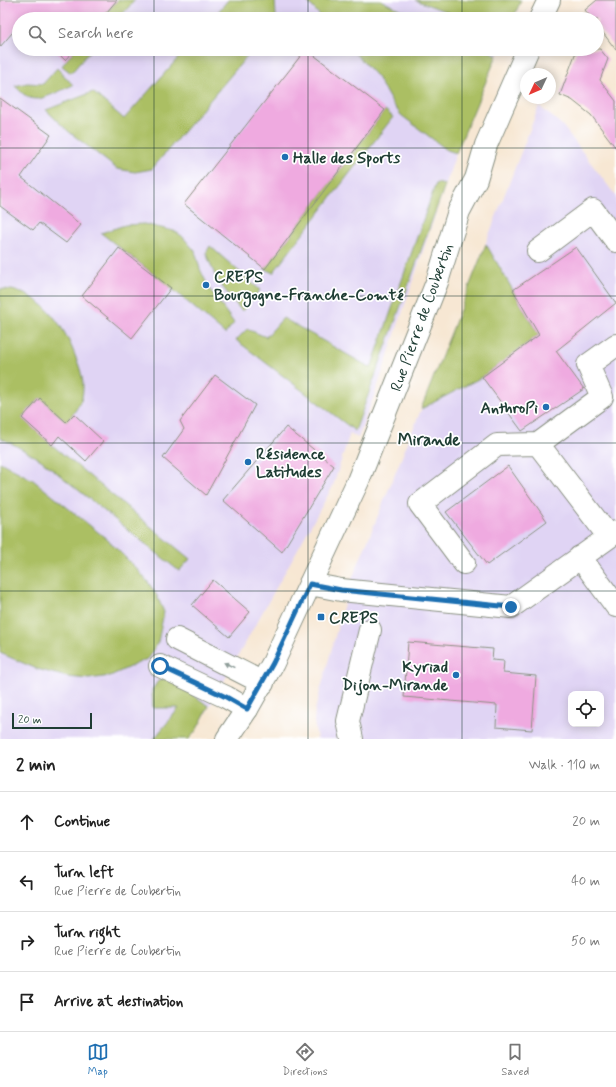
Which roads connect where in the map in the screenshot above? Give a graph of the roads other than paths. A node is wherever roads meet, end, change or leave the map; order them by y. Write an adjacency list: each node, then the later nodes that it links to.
1 (548, 0): 2 (main road)
2 (543, 12)
3 (525, 56): 11 (main road, Rue Pierre de Coubertin)
4 (616, 241): 5 (main road)
5 (538, 251)
6 (616, 345): 7 (main road)
7 (538, 444): 8 (main road); 10 (main road)
8 (612, 534): 9 (main road)
9 (580, 557): 11 (main road); 12 (main road)
10 (464, 563)
11 (310, 584): 16 (main road, Rue Pierre de Coubertin)
12 (614, 598)
13 (370, 630): 19 (main road)
14 (177, 639): 16 (main road, one-way to 14)
15 (160, 666): 17 (main road)
16 (263, 683): 17 (main road, Rue Pierre de Coubertin)
17 (247, 709): 18 (main road, Rue Pierre de Coubertin)
18 (227, 739)
19 (352, 739)

